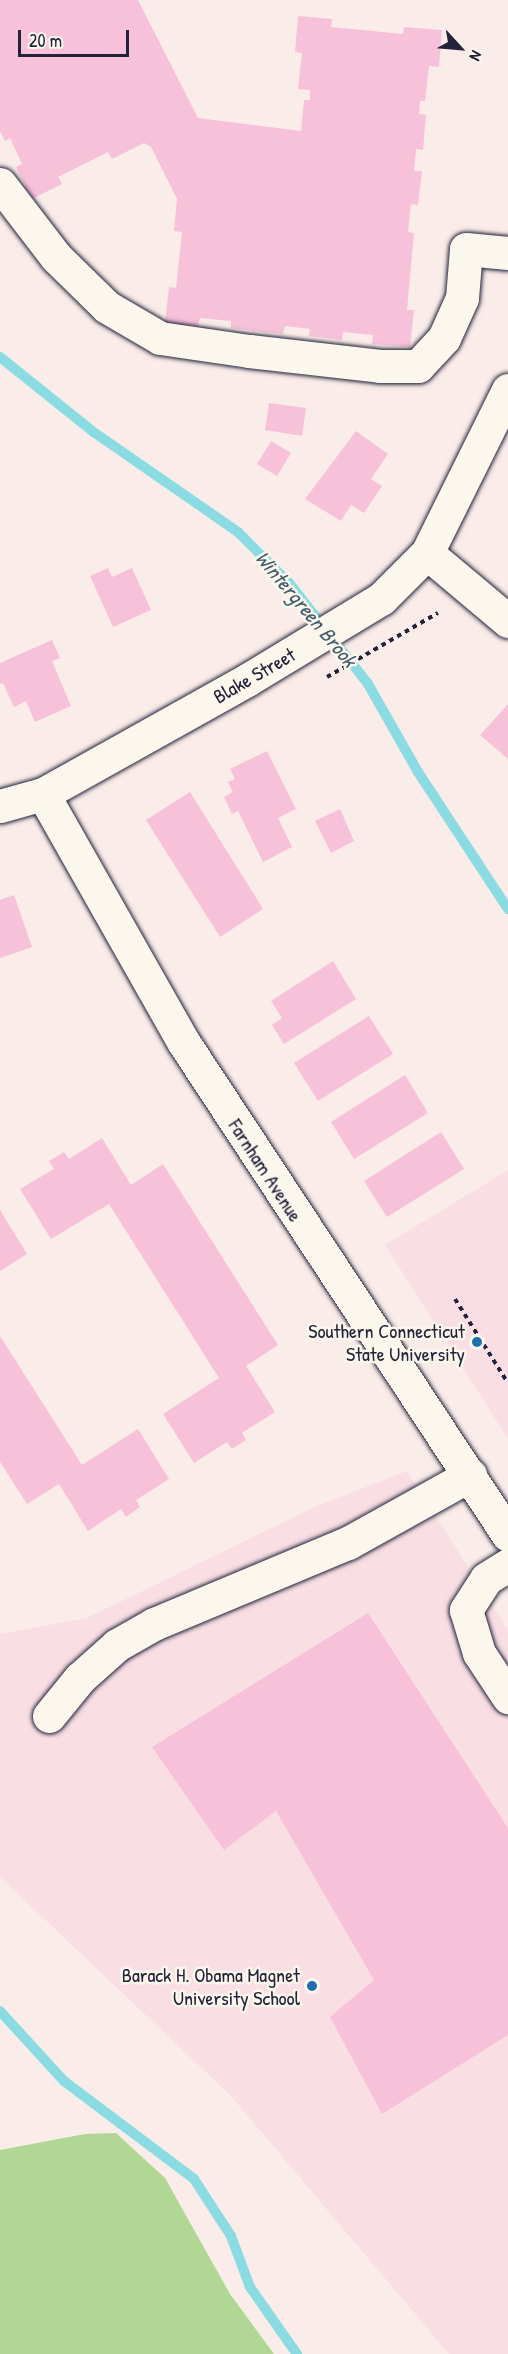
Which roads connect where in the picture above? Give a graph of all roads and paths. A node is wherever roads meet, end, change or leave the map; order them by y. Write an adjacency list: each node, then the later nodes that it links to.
1 (0, 184): 2 (street)
2 (508, 253)
3 (508, 390): 4 (street, Blake Street)
4 (427, 553): 6 (street); 8 (street, Blake Street)
5 (438, 613): 7 (path)
6 (508, 621)
7 (319, 682)
8 (43, 794): 9 (street, Blake Street); 12 (street, Farnham Avenue)
9 (0, 806)
10 (454, 1299): 11 (path)
11 (508, 1383)
12 (470, 1475): 13 (street, Farnham Avenue); 16 (street)
13 (508, 1535)
14 (508, 1565): 15 (street)
15 (508, 1697)
16 (49, 1716)

